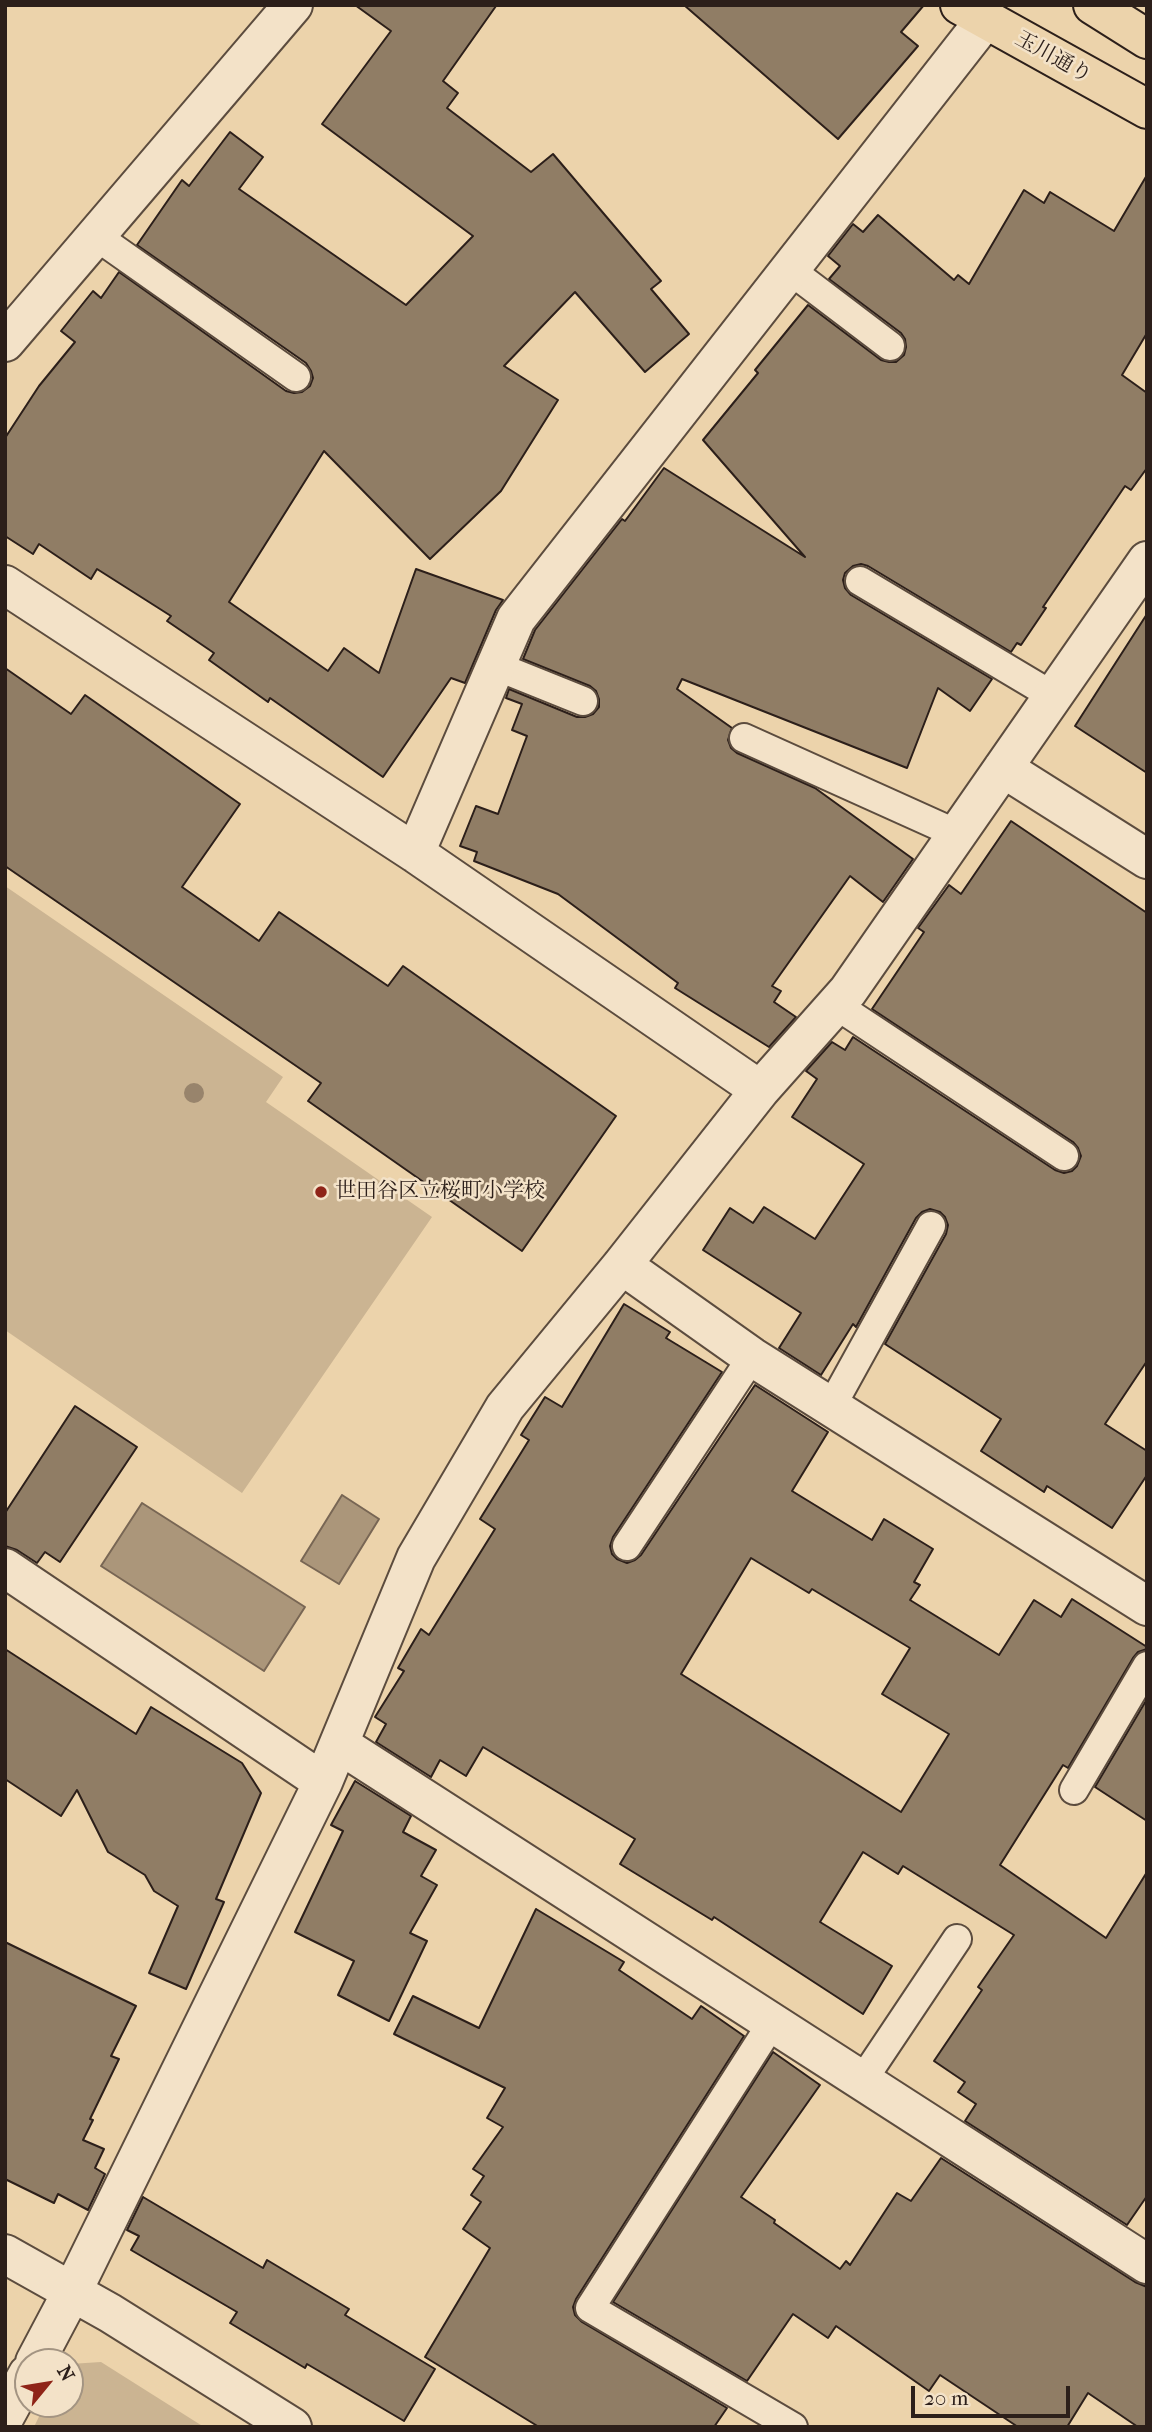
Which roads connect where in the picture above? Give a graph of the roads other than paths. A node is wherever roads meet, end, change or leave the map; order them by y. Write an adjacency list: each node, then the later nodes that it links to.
1 (293, 5): 6 (street)
2 (1093, 5): 4 (highway)
3 (972, 13): 5 (highway, 玉川通り); 7 (street)
4 (1147, 39)
5 (1147, 109)
6 (96, 236): 8 (street); 10 (lane)
7 (790, 270): 9 (lane); 14 (street)
8 (5, 342)
9 (890, 346)
10 (296, 377)
11 (1147, 561): 15 (street)
12 (860, 581): 15 (lane)
13 (5, 585): 20 (street)
14 (496, 666): 16 (lane); 20 (street)
15 (1053, 696): 18 (street)
16 (583, 701)
17 (744, 738): 19 (lane)
18 (1003, 768): 19 (street); 21 (street)
19 (957, 834): 22 (street)
20 (415, 853): 23 (street)
21 (1147, 859)
22 (836, 1005): 23 (street); 24 (lane)
23 (760, 1090): 26 (street)
24 (1064, 1156)
25 (931, 1226): 28 (lane)
26 (622, 1265): 27 (street); 33 (street)
27 (752, 1357): 28 (street); 29 (lane)
28 (831, 1407): 31 (street)
29 (627, 1546)
30 (5, 1569): 34 (street)
31 (1147, 1606)
32 (1147, 1666): 35 (lane)
33 (339, 1744): 34 (street); 37 (street)
34 (323, 1782): 41 (street)
35 (1073, 1790)
36 (957, 1939): 38 (lane)
37 (772, 2023): 38 (street); 46 (lane)
38 (862, 2081): 40 (street)
39 (5, 2254): 41 (street)
40 (1147, 2264)
41 (72, 2292): 42 (street); 45 (street)
42 (42, 2348)
43 (14, 2400): 44 (street)
44 (5, 2416)
45 (292, 2427)
46 (793, 2427)

